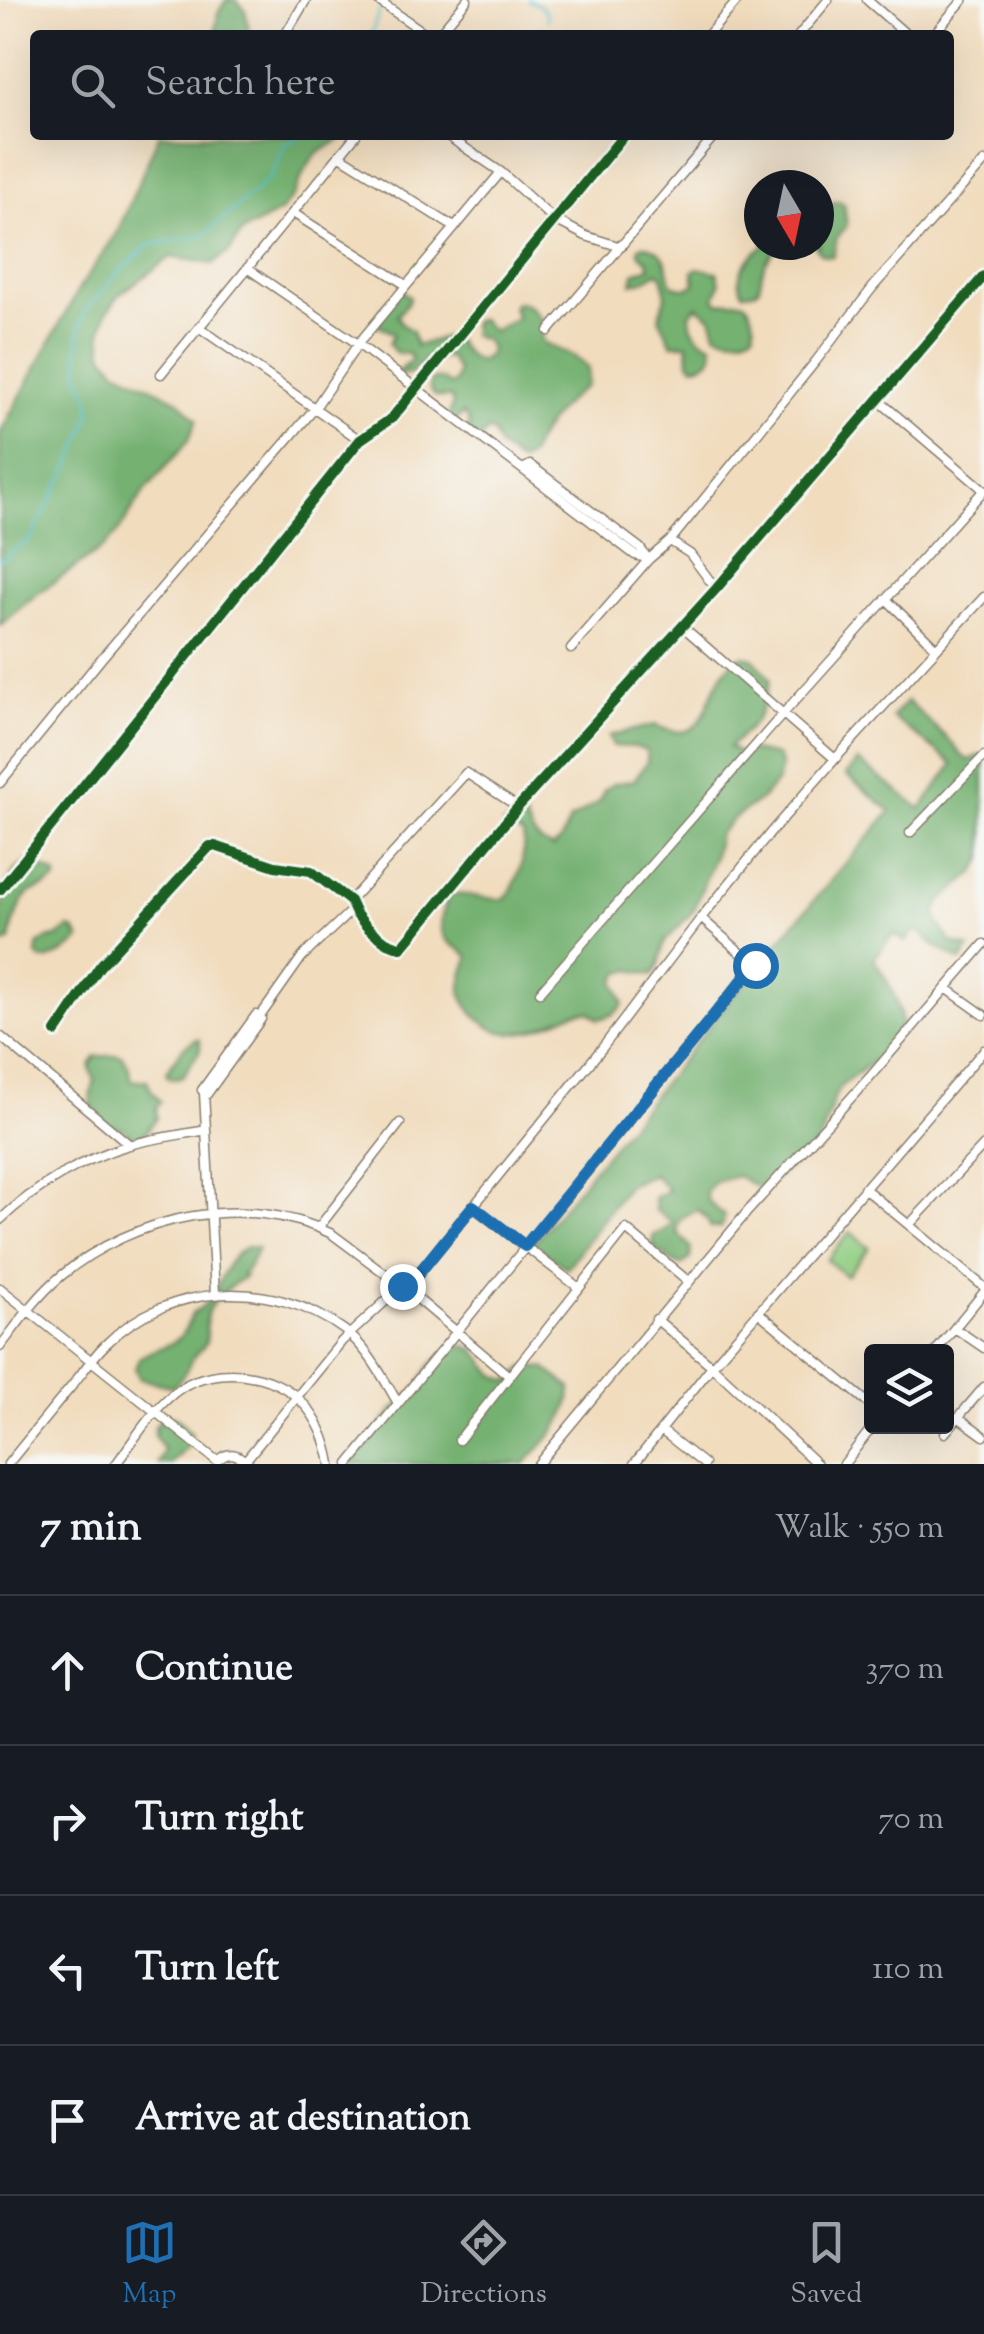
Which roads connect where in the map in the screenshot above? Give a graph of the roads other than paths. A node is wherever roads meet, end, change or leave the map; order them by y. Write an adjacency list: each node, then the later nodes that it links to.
1 (306, 0): 8 (street)
2 (377, 0): 9 (street)
3 (468, 0): 10 (street)
4 (738, 0): 11 (street)
5 (828, 0): 12 (street)
6 (867, 0): 13 (street)
7 (963, 0): 14 (street)
8 (287, 30)
9 (421, 30)
10 (442, 30)
11 (712, 30)
12 (802, 30)
13 (901, 30)
14 (937, 30)
15 (352, 140): 19 (street)
16 (453, 140): 21 (street)
17 (620, 140): 23 (street)
18 (711, 140): 25 (street)
19 (339, 155): 22 (street); 24 (street)
20 (984, 162): 40 (street)
21 (500, 172): 23 (street); 24 (street)
22 (293, 213): 26 (street); 28 (street)
23 (553, 219): 25 (street); 35 (street)
24 (454, 226): 28 (street)
25 (621, 247): 32 (street)
26 (248, 268): 31 (street); 33 (street)
27 (984, 276): 29 (street)
28 (406, 284): 33 (street)
29 (974, 287): 30 (street); 36 (street)
30 (984, 295)
31 (200, 328): 34 (street); 37 (street)
32 (549, 332)
33 (358, 344): 35 (street); 37 (street)
34 (161, 374)
35 (415, 388): 38 (street); 41 (street)
36 (877, 399): 39 (street); 42 (street)
37 (316, 408): 38 (street); 51 (street)
38 (360, 440): 54 (street)
39 (984, 490): 44 (street)
40 (670, 540): 41 (street); 42 (street)
41 (649, 559): 47 (street)
42 (716, 589): 45 (street)
43 (984, 598): 46 (street)
44 (886, 599): 46 (street); 48 (street)
45 (682, 626): 48 (street); 52 (street)
46 (936, 648): 50 (street)
47 (571, 649)
48 (782, 715): 50 (street); 59 (street)
49 (984, 756): 53 (street)
50 (835, 759): 56 (street)
51 (0, 784)
52 (518, 807): 55 (street); 55 (street)
53 (910, 833)
54 (0, 890)
55 (352, 905): 61 (street); 65 (street)
56 (701, 918): 69 (street); 74 (street)
57 (984, 944): 58 (street)
58 (946, 988): 60 (street); 75 (street)
59 (540, 992)
60 (984, 1016)
61 (56, 1032)
62 (0, 1036): 66 (street)
63 (984, 1050): 68 (street)
64 (400, 1124): 73 (street)
65 (206, 1130): 66 (street); 70 (street)
66 (130, 1145): 71 (street)
67 (984, 1145): 72 (street)
68 (864, 1188): 72 (street); 82 (street)
69 (473, 1206): 74 (street); 77 (street)
70 (211, 1213): 73 (street); 80 (street); 81 (street)
71 (0, 1220)
72 (909, 1224): 79 (street)
73 (319, 1227): 77 (street)
74 (525, 1246): 78 (street); 85 (street)
75 (688, 1281): 78 (street); 83 (street)
76 (0, 1288): 81 (street)
77 (404, 1288): 85 (street); 86 (street)
78 (580, 1288): 92 (street)
79 (984, 1290): 84 (street)
80 (215, 1294): 86 (street); 90 (street)
81 (28, 1310): 88 (street); 90 (street)
82 (758, 1312): 91 (street); 95 (street)
83 (656, 1320): 91 (street); 110 (street)
84 (956, 1329): 87 (street); 89 (street)
85 (457, 1331): 92 (street); 96 (street)
86 (348, 1334): 94 (street); 96 (street)
87 (942, 1344)
88 (0, 1346)
89 (984, 1348)
90 (92, 1361): 97 (street); 106 (street)
91 (712, 1366): 100 (street); 113 (street)
92 (509, 1376): 103 (street)
93 (984, 1387): 98 (street)
94 (297, 1397): 97 (street); 105 (street); 108 (street)
95 (864, 1399)
96 (398, 1403): 109 (street)
97 (156, 1412): 104 (street); 107 (street)
98 (958, 1417): 99 (street); 102 (street)
99 (954, 1422)
100 (661, 1430): 111 (street); 112 (street)
101 (868, 1434): 114 (street)
102 (984, 1436)
103 (459, 1440)
104 (216, 1462): 105 (street)
105 (245, 1463)
106 (8, 1464)
107 (116, 1464)
108 (331, 1464)
109 (349, 1464)
110 (538, 1464)
111 (634, 1464)
112 (704, 1464)
113 (817, 1464)
114 (844, 1464)

